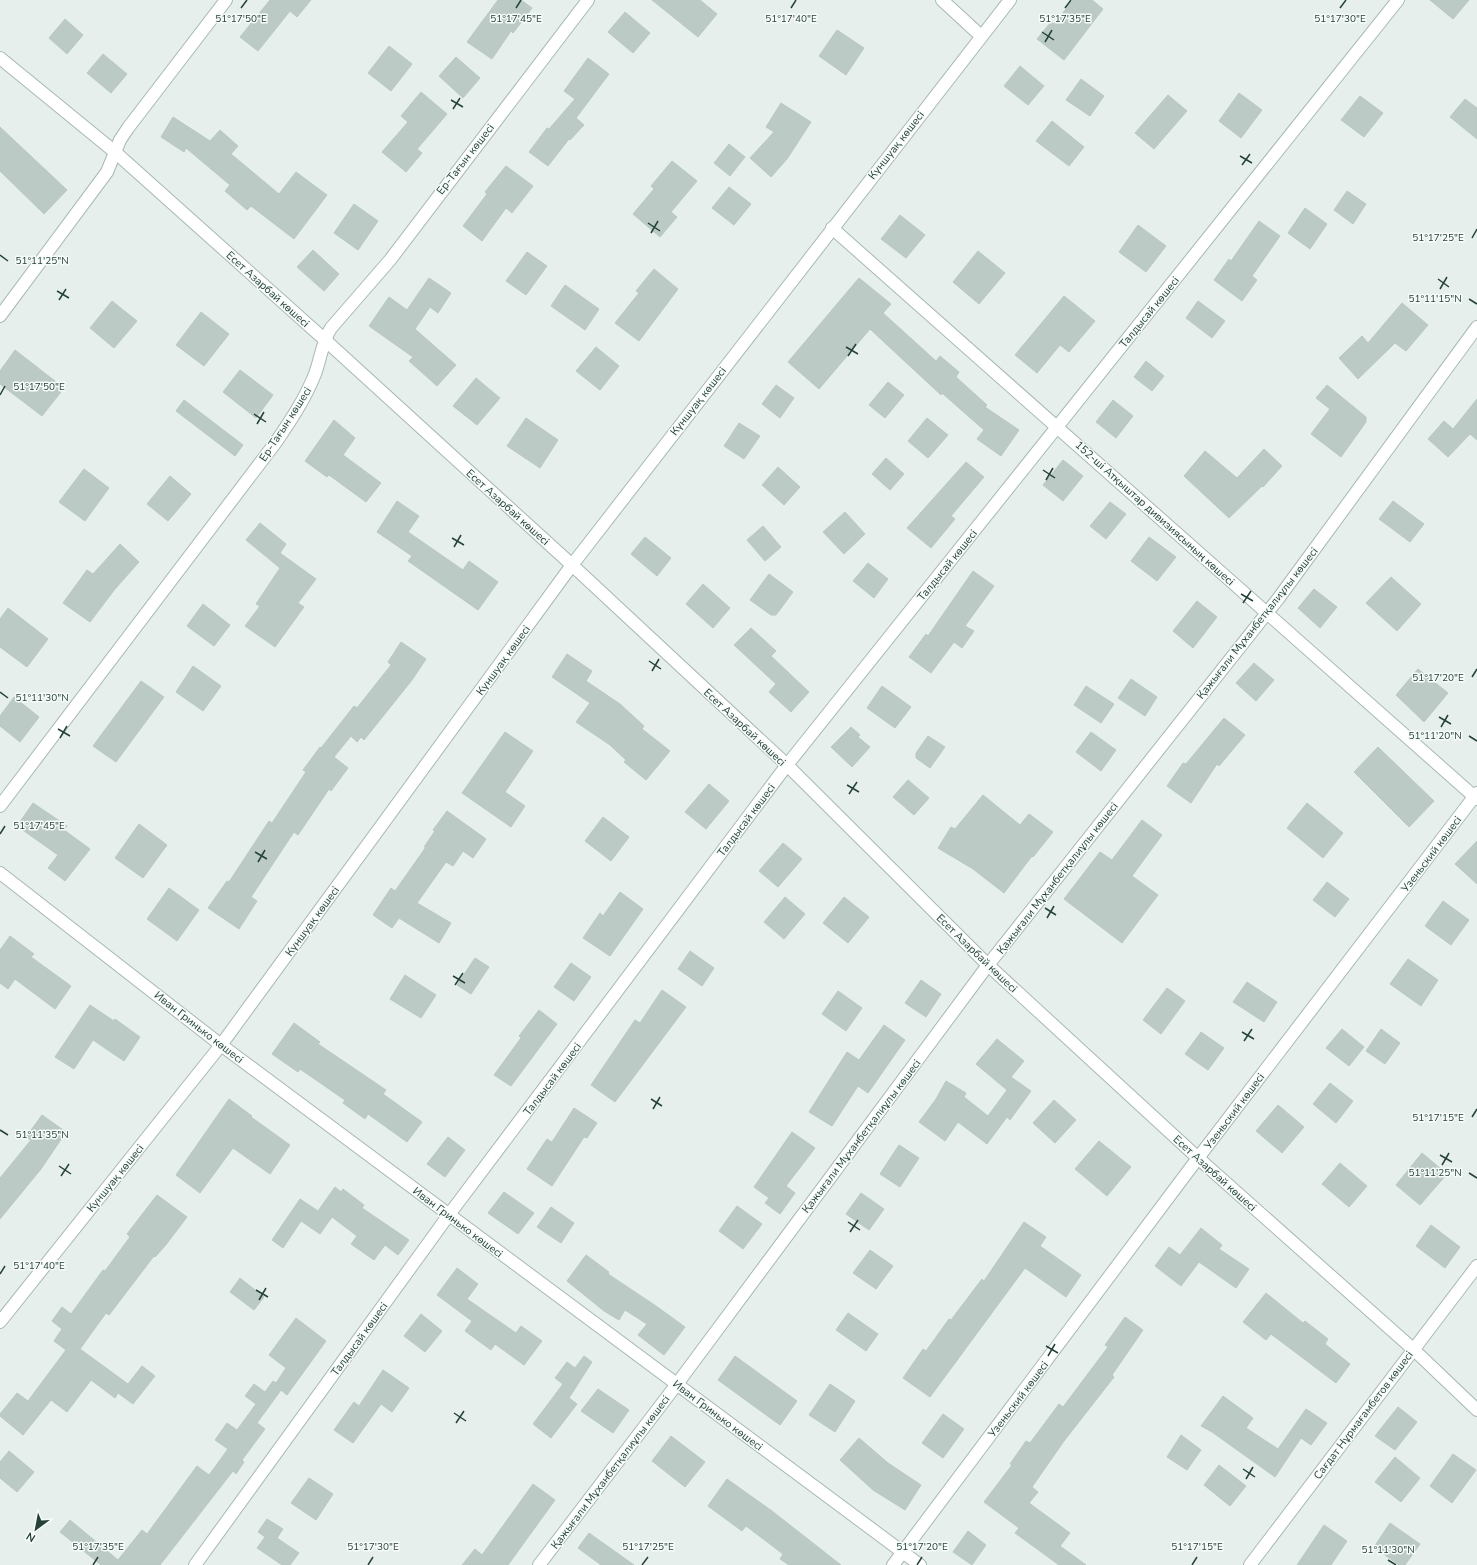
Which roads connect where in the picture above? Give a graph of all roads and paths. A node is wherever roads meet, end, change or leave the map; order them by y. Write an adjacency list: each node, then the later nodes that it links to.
1 (226, 0): 8 (street)
2 (588, 0): 12 (street, Ер-Тағын көшесі)
3 (942, 0): 6 (street)
4 (1010, 0): 6 (street, Күншуақ көшесі)
5 (1398, 0): 13 (street, Талдысай көшесі)
6 (981, 36): 9 (street, Күншуақ көшесі)
7 (0, 58): 8 (street, Есет Азарбай көшесі)
8 (115, 152): 10 (street); 12 (street, Есет Азарбай көшесі)
9 (832, 228): 13 (street, 152-ші Атқыштар дивизиясының көшесі); 14 (street, Күншуақ көшесі)
10 (0, 316)
11 (1477, 327): 15 (street, Қажығали Мұханбетқалиұлы көшесі)
12 (324, 339): 14 (street, Есет Азарбай көшесі); 18 (street, Ер-Тағын көшесі)
13 (1057, 427): 15 (street, 152-ші Атқыштар дивизиясының көшесі); 16 (street, Талдысай көшесі)
14 (572, 565): 16 (street, Есет Азарбай көшесі); 21 (street, Күншуақ көшесі)
15 (1267, 613): 17 (street, 152-ші Атқыштар дивизиясының көшесі); 20 (street, Қажығали Мұханбетқалиұлы көшесі)
16 (787, 765): 20 (street, Есет Азарбай көшесі); 23 (street, Талдысай көшесі)
17 (1476, 797): 22 (street, Узеньский көшесі)
18 (0, 806)
19 (0, 872): 21 (street, Иван Гринько көшесі)
20 (988, 965): 22 (street, Есет Азарбай көшесі); 27 (street, Қажығали Мұханбетқалиұлы көшесі)
21 (221, 1045): 23 (street, Иван Гринько көшесі); 25 (street, Күншуақ көшесі)
22 (1198, 1158): 26 (street, Есет Азарбай көшесі); 29 (street, Узеньский көшесі)
23 (448, 1216): 27 (street, Иван Гринько көшесі); 30 (street, Талдысай көшесі)
24 (1477, 1266): 26 (street, Сағдат Нұрмағамбетов көшесі)
25 (0, 1322)
26 (1413, 1349): 28 (street, Есет Азарбай көшесі); 34 (street, Сағдат Нұрмағамбетов көшесі)
27 (677, 1384): 29 (street, Иван Гринько көшесі); 31 (street, Қажығали Мұханбетқалиұлы көшесі)
28 (1477, 1410)
29 (903, 1552): 32 (street, Узеньский көшесі); 33 (street, Иван Гринько көшесі)
30 (195, 1565)
31 (540, 1565)
32 (893, 1565)
33 (920, 1565)
34 (1250, 1565)

